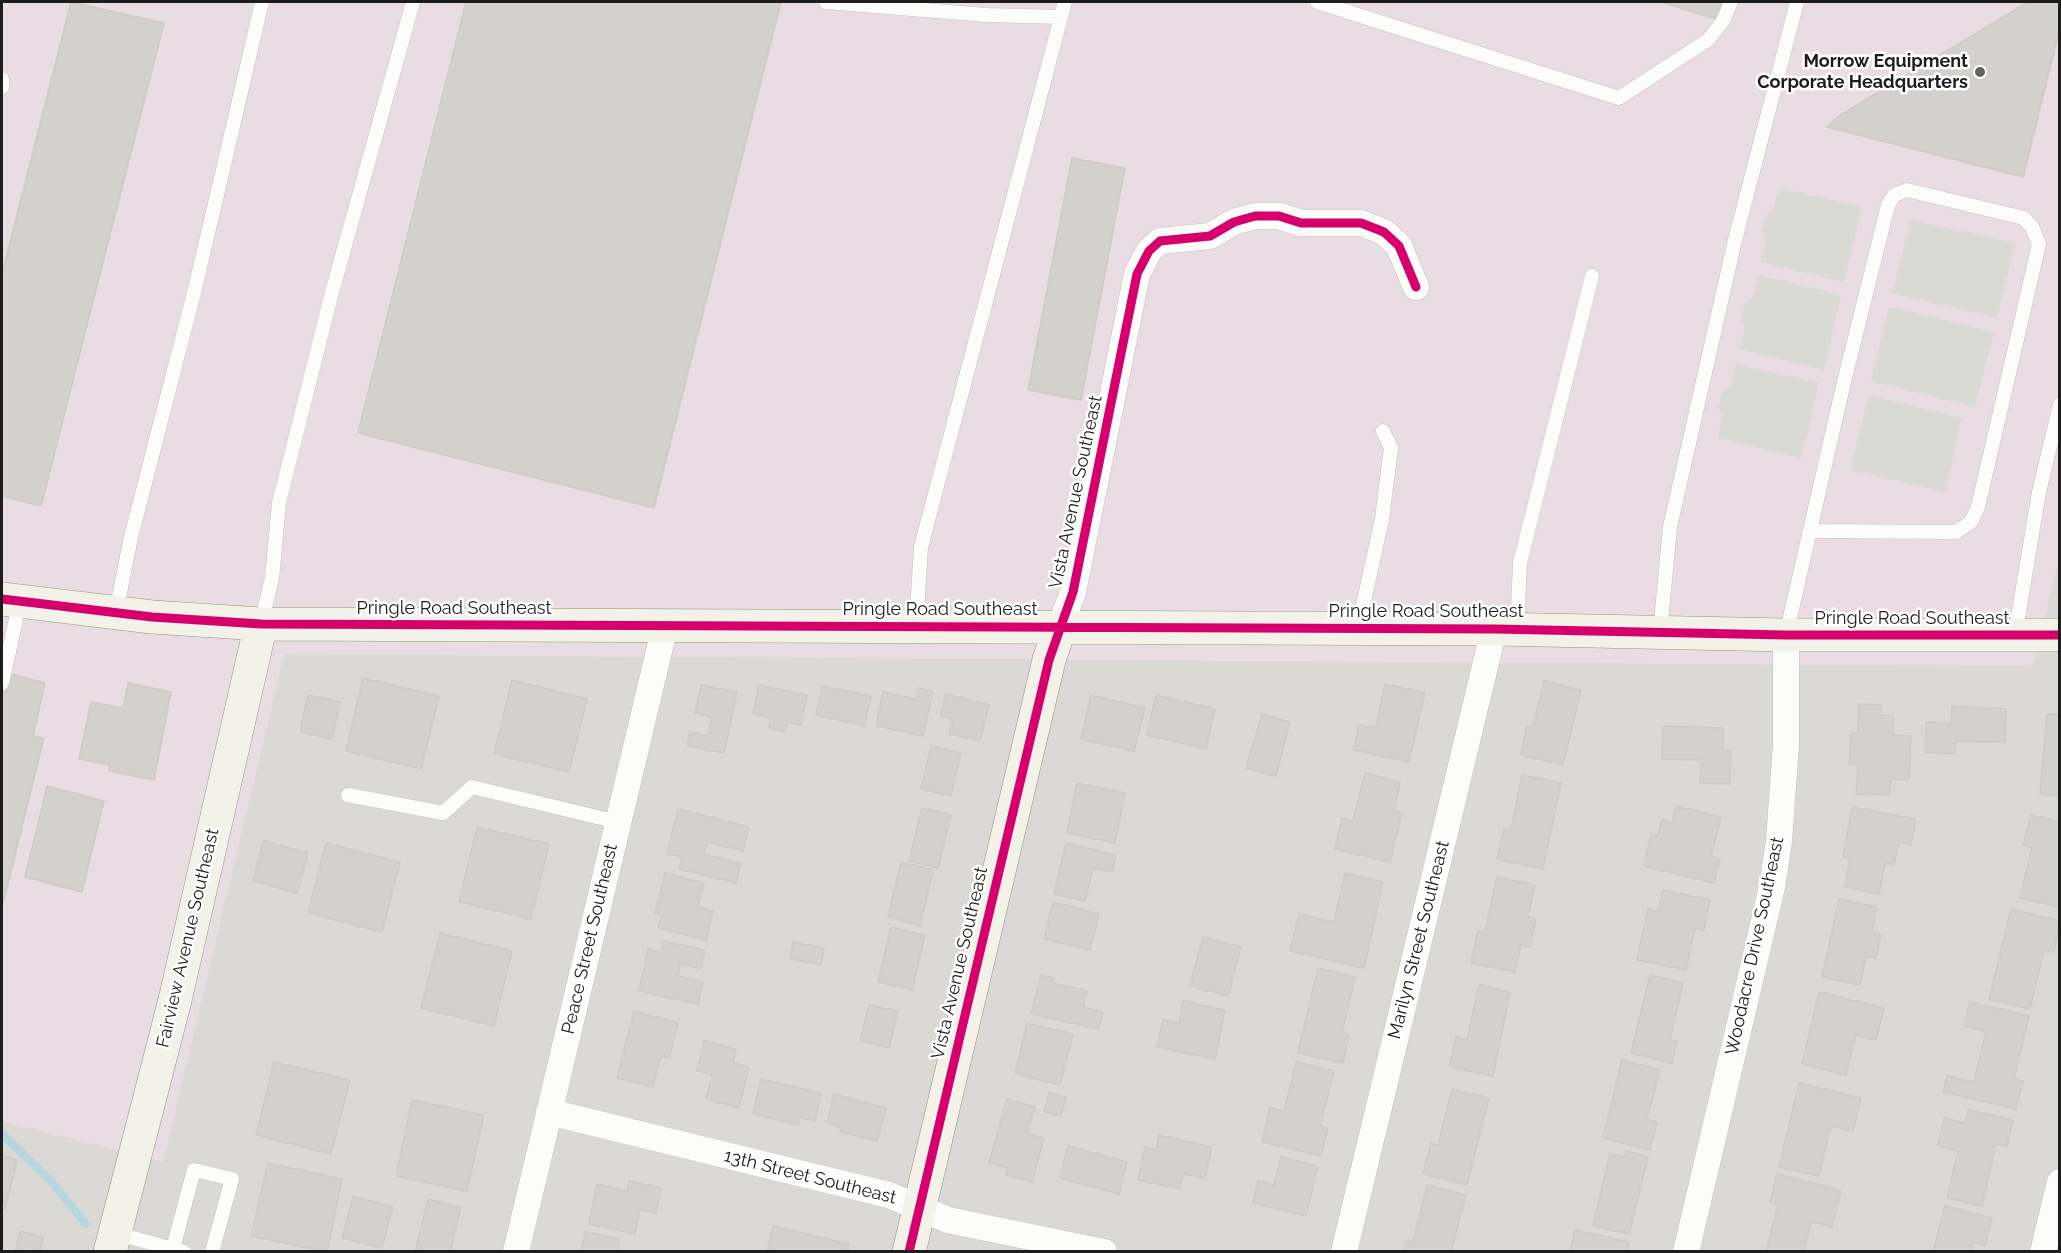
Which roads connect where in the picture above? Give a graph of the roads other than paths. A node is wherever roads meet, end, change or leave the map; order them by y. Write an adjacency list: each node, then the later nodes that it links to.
1 (262, 2): 17 (lane)
2 (413, 2): 18 (lane)
3 (826, 2): 8 (lane)
4 (1065, 2): 8 (lane)
5 (1317, 2): 6 (lane)
6 (1731, 2)
7 (1797, 2): 24 (lane)
8 (1061, 17): 20 (lane)
9 (2, 79): 10 (lane)
10 (2, 87)
11 (1592, 276): 23 (lane)
12 (1416, 287): 21 (street, Vista Avenue Southeast)
13 (2060, 404): 26 (lane)
14 (1383, 431): 22 (lane)
15 (1810, 531): 15 (lane); 25 (lane)
16 (10, 600): 17 (street, Pringle Road Southeast); 28 (lane)
17 (116, 613): 18 (street, Pringle Road Southeast)
18 (261, 624): 19 (street, Pringle Road Southeast); 34 (street, Fairview Avenue Southeast)
19 (665, 627): 20 (street, Pringle Road Southeast); 30 (street, Peace Street Southeast)
20 (916, 627): 21 (street, Pringle Road Southeast)
21 (1060, 627): 22 (street, Pringle Road Southeast); 33 (street, Vista Avenue Southeast)
22 (1358, 628): 23 (street, Pringle Road Southeast)
23 (1505, 629): 24 (street, Pringle Road Southeast); 41 (street, Marilyn Street Southeast)
24 (1660, 632): 25 (street, Pringle Road Southeast)
25 (1786, 635): 26 (street, Pringle Road Southeast); 42 (street, Woodacre Drive Southeast)
26 (2015, 635): 27 (street, Pringle Road Southeast)
27 (2060, 635)
28 (2, 683)
29 (348, 795): 30 (lane)
30 (618, 822): 31 (street, Peace Street Southeast)
31 (549, 1113): 33 (street, 13th Street Southeast); 38 (street, Peace Street Southeast)
32 (2060, 1182): 43 (street)
33 (920, 1208): 35 (street, 13th Street Southeast); 39 (street, Vista Avenue Southeast)
34 (112, 1242): 36 (lane)
35 (1057, 1247): 40 (street, 13th Street Southeast)
36 (178, 1250): 37 (lane)
37 (212, 1251)
38 (516, 1251)
39 (909, 1251)
40 (1104, 1251)
41 (1344, 1251)
42 (1686, 1251)
43 (2043, 1251)

